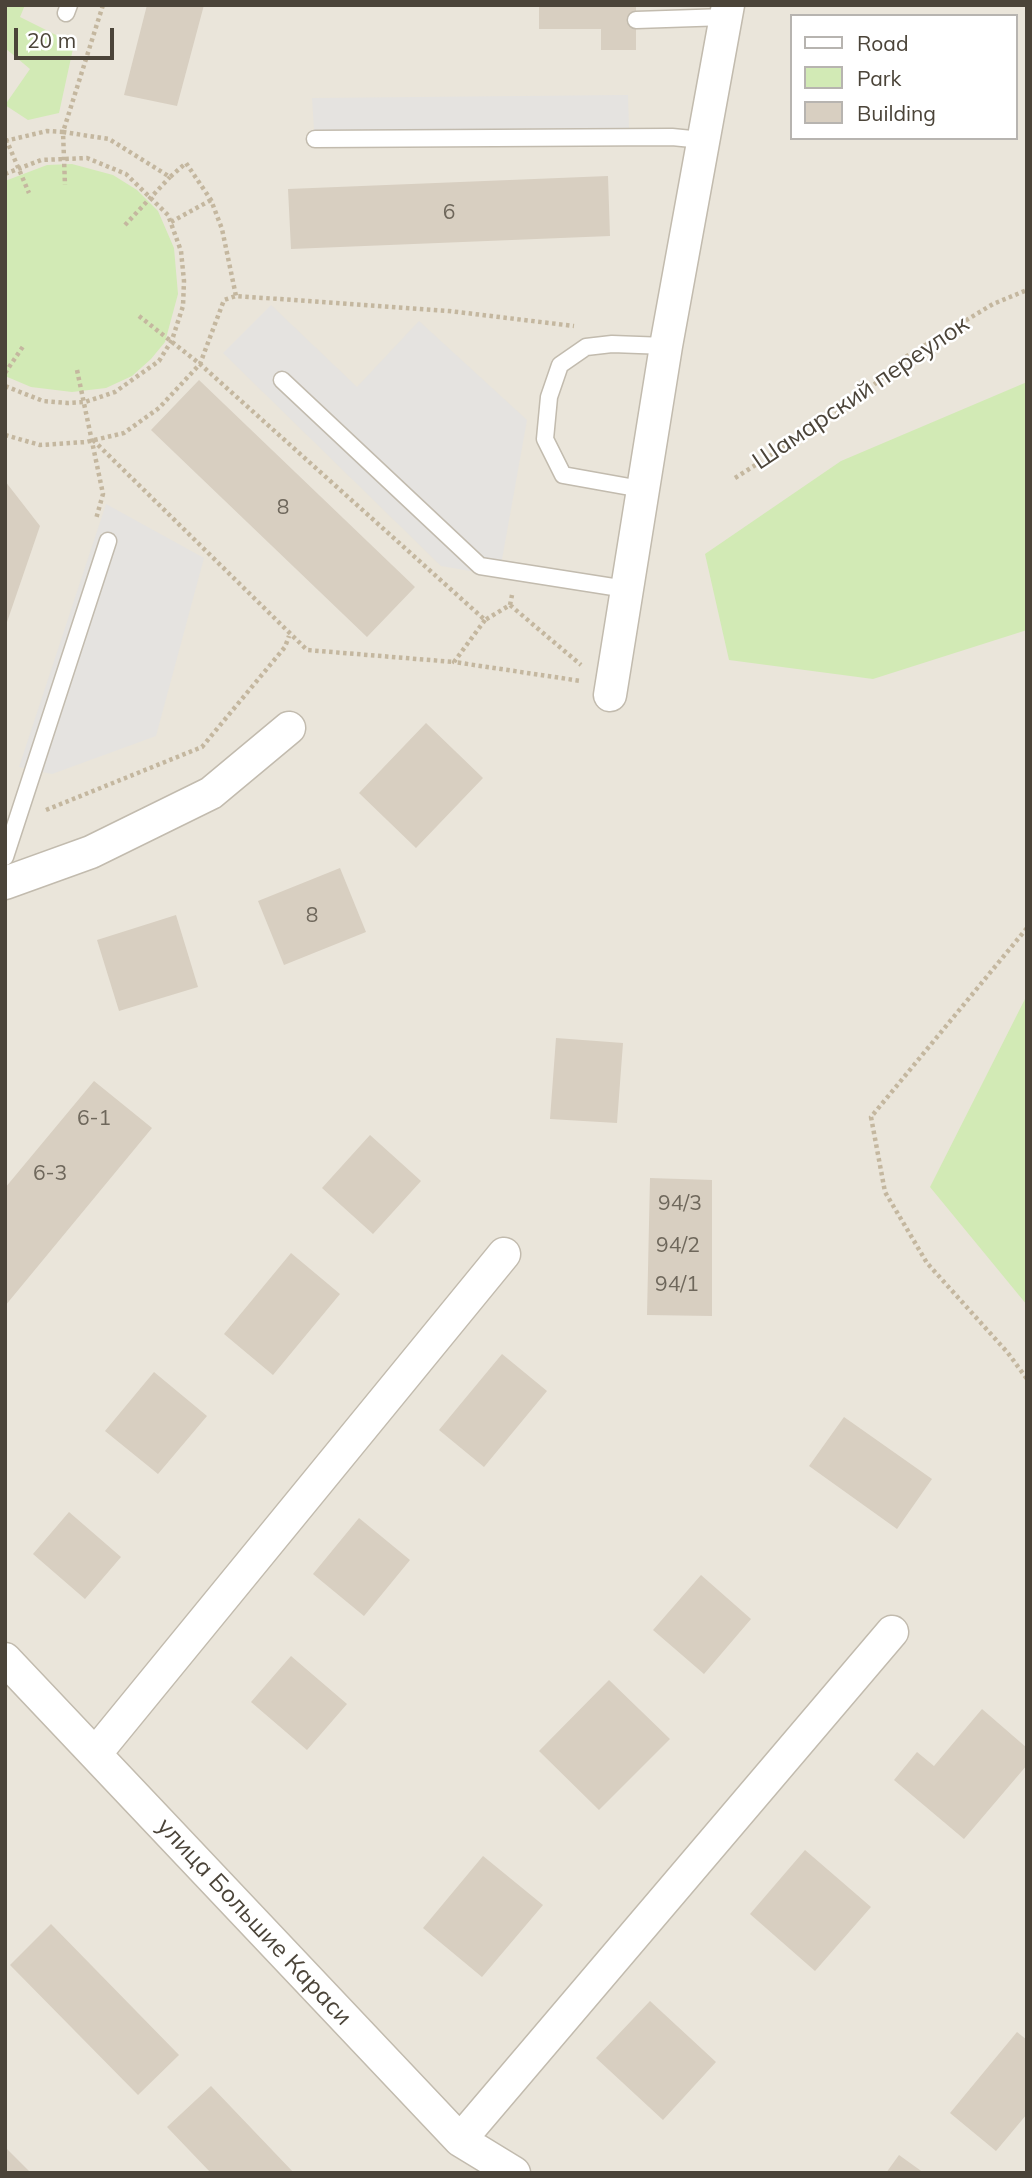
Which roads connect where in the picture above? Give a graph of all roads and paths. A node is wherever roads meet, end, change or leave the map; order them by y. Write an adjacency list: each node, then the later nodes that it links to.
1 (103, 5): 4 (path)
2 (727, 11): 3 (lane); 7 (street)
3 (636, 20)
4 (63, 132): 6 (path); 8 (path); 11 (path)
5 (315, 139): 7 (lane)
6 (6, 140): 9 (path)
7 (702, 140): 22 (street)
8 (64, 159): 9 (path); 12 (path); 14 (path)
9 (19, 167): 10 (path); 13 (path)
10 (5, 174)
11 (170, 177): 14 (path); 15 (path)
12 (65, 185)
13 (29, 194)
14 (149, 197): 16 (path); 17 (path)
15 (211, 200): 16 (path); 19 (path)
16 (171, 222): 25 (path)
17 (125, 225)
18 (1027, 290): 28 (path, Шамарский переулок)
19 (236, 296): 20 (path); 27 (path)
20 (578, 326)
21 (23, 345): 23 (path)
22 (666, 346): 29 (street); 29 (lane)
23 (5, 373)
24 (282, 380): 31 (lane)
25 (5, 386)
26 (5, 435): 27 (path)
27 (93, 440): 33 (path)
28 (734, 478)
29 (641, 489): 31 (street)
30 (108, 541): 37 (lane)
31 (626, 589): 35 (street)
32 (485, 620): 34 (path)
33 (289, 636): 34 (path); 37 (path)
34 (453, 662): 35 (path)
35 (600, 689)
36 (289, 727): 39 (street)
37 (19, 810): 38 (lane)
38 (5, 857)
39 (5, 883)
40 (1027, 928): 42 (path)
41 (504, 1254): 45 (street)
42 (1027, 1379)
43 (892, 1632): 46 (street)
44 (5, 1659): 45 (street, улица Большие Караси)
45 (95, 1754): 46 (street, улица Большие Караси)
46 (460, 2140): 47 (street, улица Большие Караси)
47 (514, 2173)

